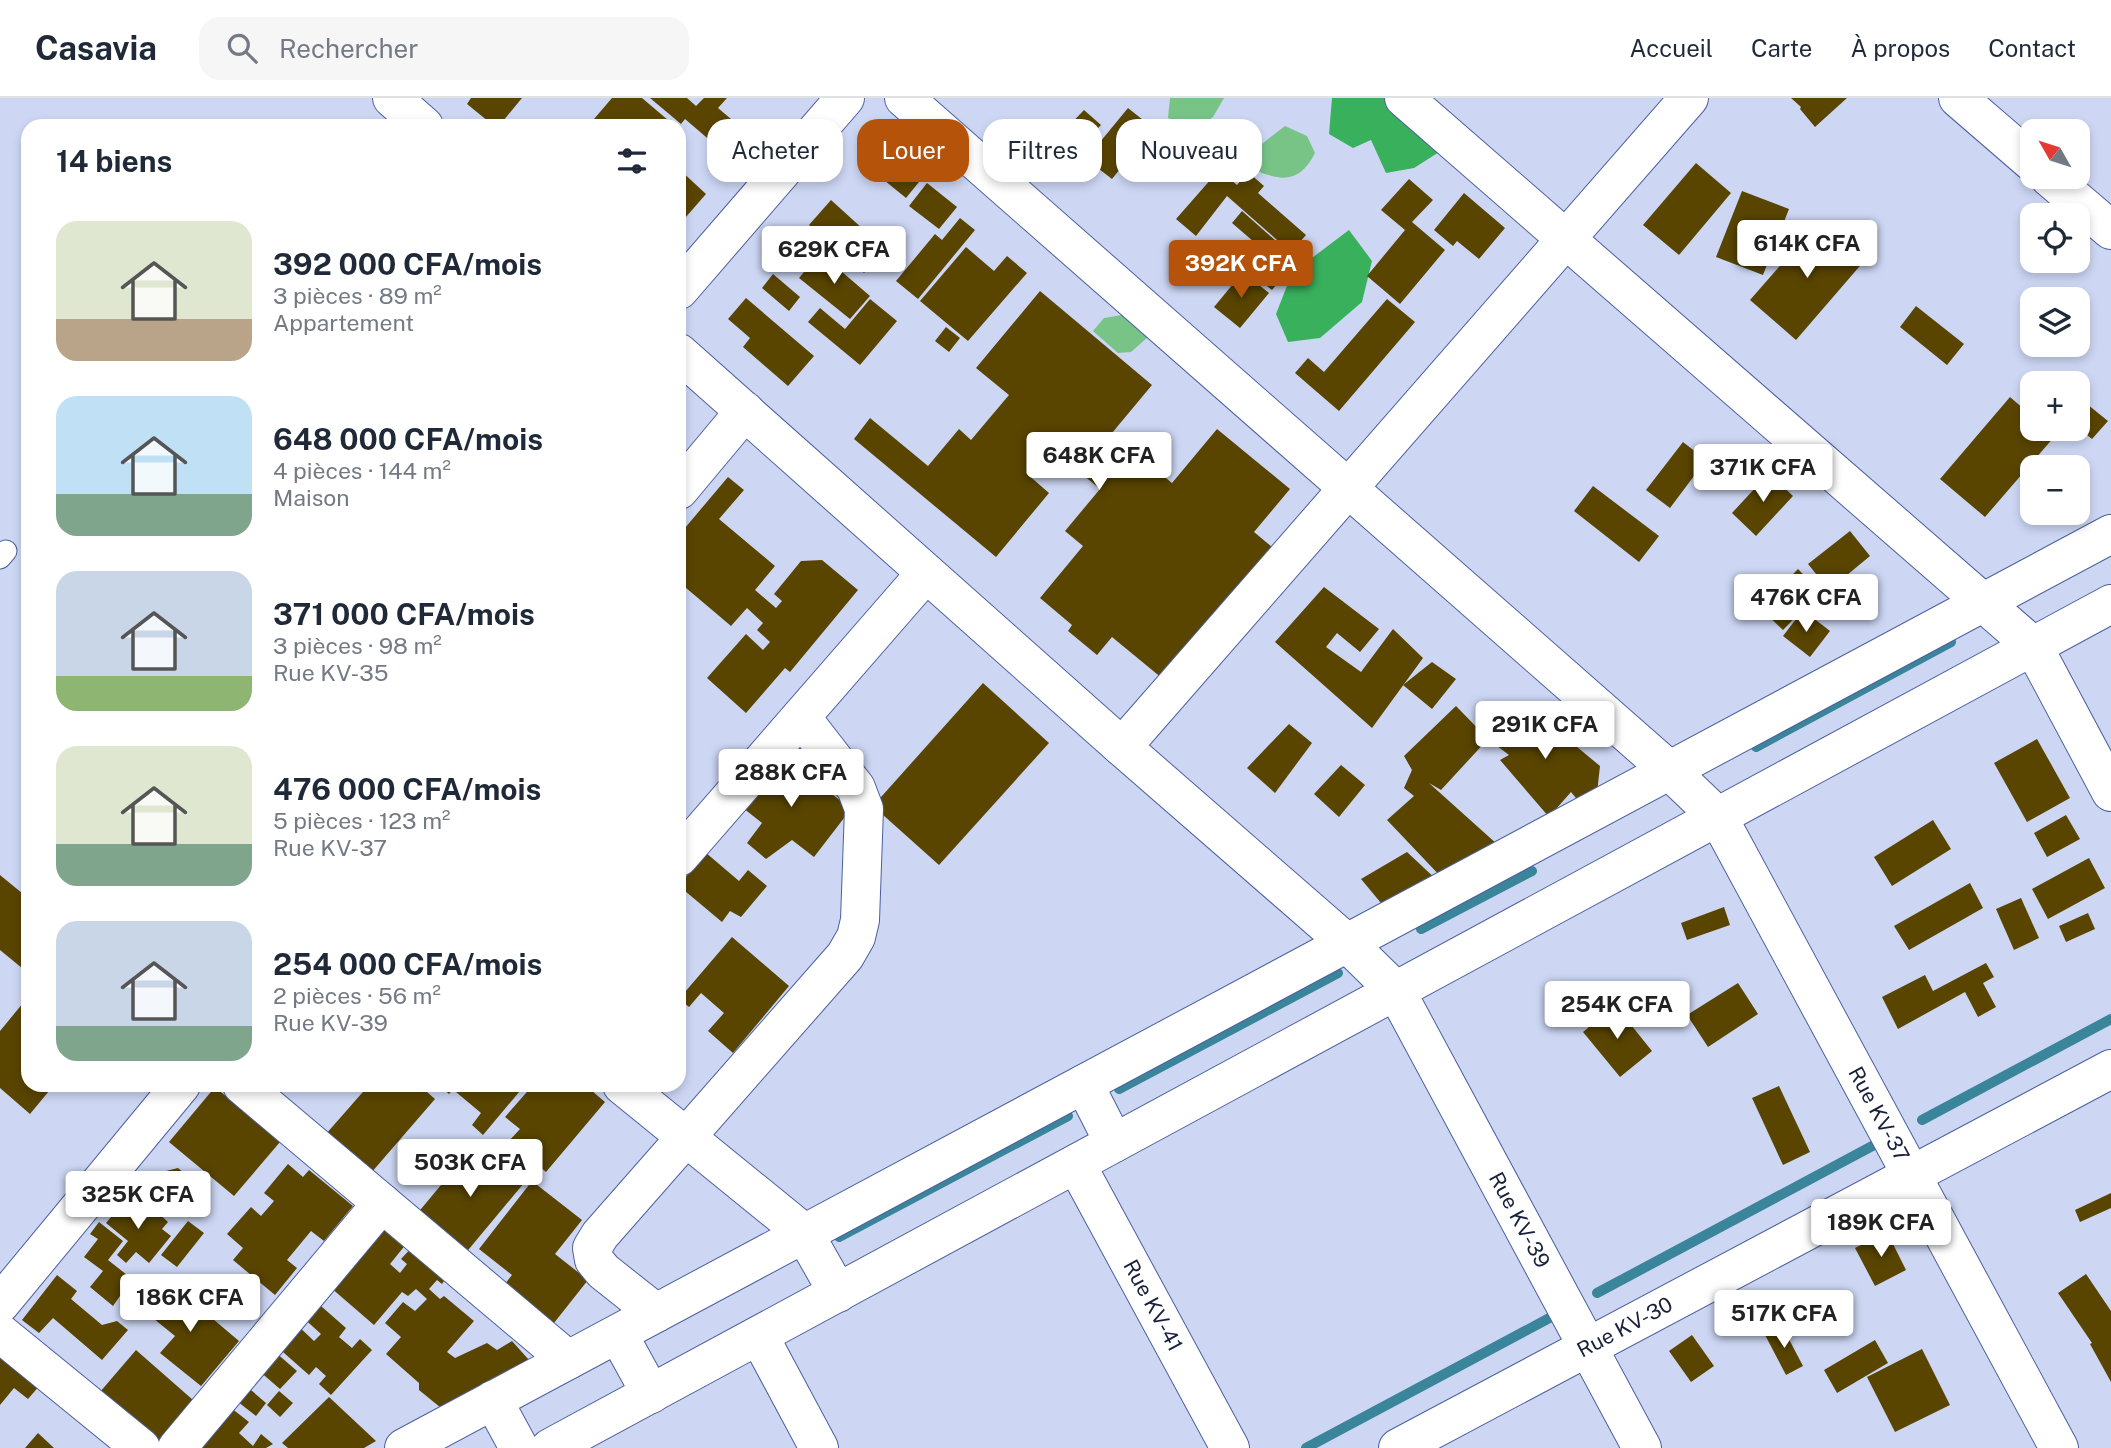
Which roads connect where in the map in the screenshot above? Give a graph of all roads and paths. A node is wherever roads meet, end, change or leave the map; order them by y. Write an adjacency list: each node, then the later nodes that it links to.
1 (392, 98): 7 (street)
2 (845, 98): 12 (street)
3 (904, 98): 16 (street, Rue KV-37)
4 (1404, 98): 11 (street)
5 (1689, 98): 11 (street)
6 (1958, 98): 8 (street)
7 (416, 119)
8 (2020, 152)
9 (2063, 189): 10 (street)
10 (2111, 230)
11 (1566, 239): 16 (street); 19 (street)
12 (686, 282)
13 (686, 359): 14 (street, Rue KV-39)
14 (745, 411): 15 (street); 18 (street, Rue KV-39)
15 (686, 482)
16 (1348, 490): 23 (street); 24 (street, Rue KV-37)
17 (2111, 534): 19 (street)
18 (926, 573): 22 (street); 23 (street, Rue KV-39)
19 (1983, 603): 21 (street); 24 (street)
20 (2111, 604): 21 (street)
21 (2033, 646): 25 (street); 26 (street)
22 (801, 717): 27 (street); 35 (street)
23 (1122, 747): 28 (street, Rue KV-39)
24 (1670, 770): 26 (street, Rue KV-37); 28 (street)
25 (2111, 792)
26 (1718, 817): 29 (street); 38 (street, Rue KV-37)
27 (686, 837)
28 (1347, 943): 29 (street, Rue KV-39); 31 (street)
29 (1396, 991): 36 (street); 47 (street, Rue KV-39)
30 (2111, 1069): 38 (street, Rue KV-30)
31 (1084, 1084): 36 (street); 40 (street)
32 (175, 1092): 42 (street)
33 (250, 1092): 39 (street)
34 (630, 1092): 35 (street)
35 (685, 1138): 40 (street); 43 (street)
36 (1115, 1143): 37 (street)
37 (1076, 1164): 41 (street); 57 (street, Rue KV-41)
38 (1912, 1175): 47 (street, Rue KV-30); 60 (street, Rue KV-37)
39 (382, 1203): 48 (street); 52 (street)
40 (804, 1233): 41 (street); 43 (street)
41 (838, 1293): 46 (street)
42 (0, 1304)
43 (656, 1313): 45 (street)
44 (0, 1333): 51 (street)
45 (618, 1334): 48 (street); 49 (street)
46 (759, 1335): 49 (street); 56 (street)
47 (1587, 1346): 58 (street, Rue KV-30); 59 (street, Rue KV-39)
48 (568, 1360): 50 (street)
49 (651, 1394): 55 (street)
50 (493, 1400): 53 (street); 54 (street)
51 (141, 1448)
52 (177, 1448)
53 (404, 1448)
54 (519, 1448)
55 (550, 1448)
56 (819, 1448)
57 (1230, 1448)
58 (1398, 1448)
59 (1643, 1448)
60 (2059, 1448)

